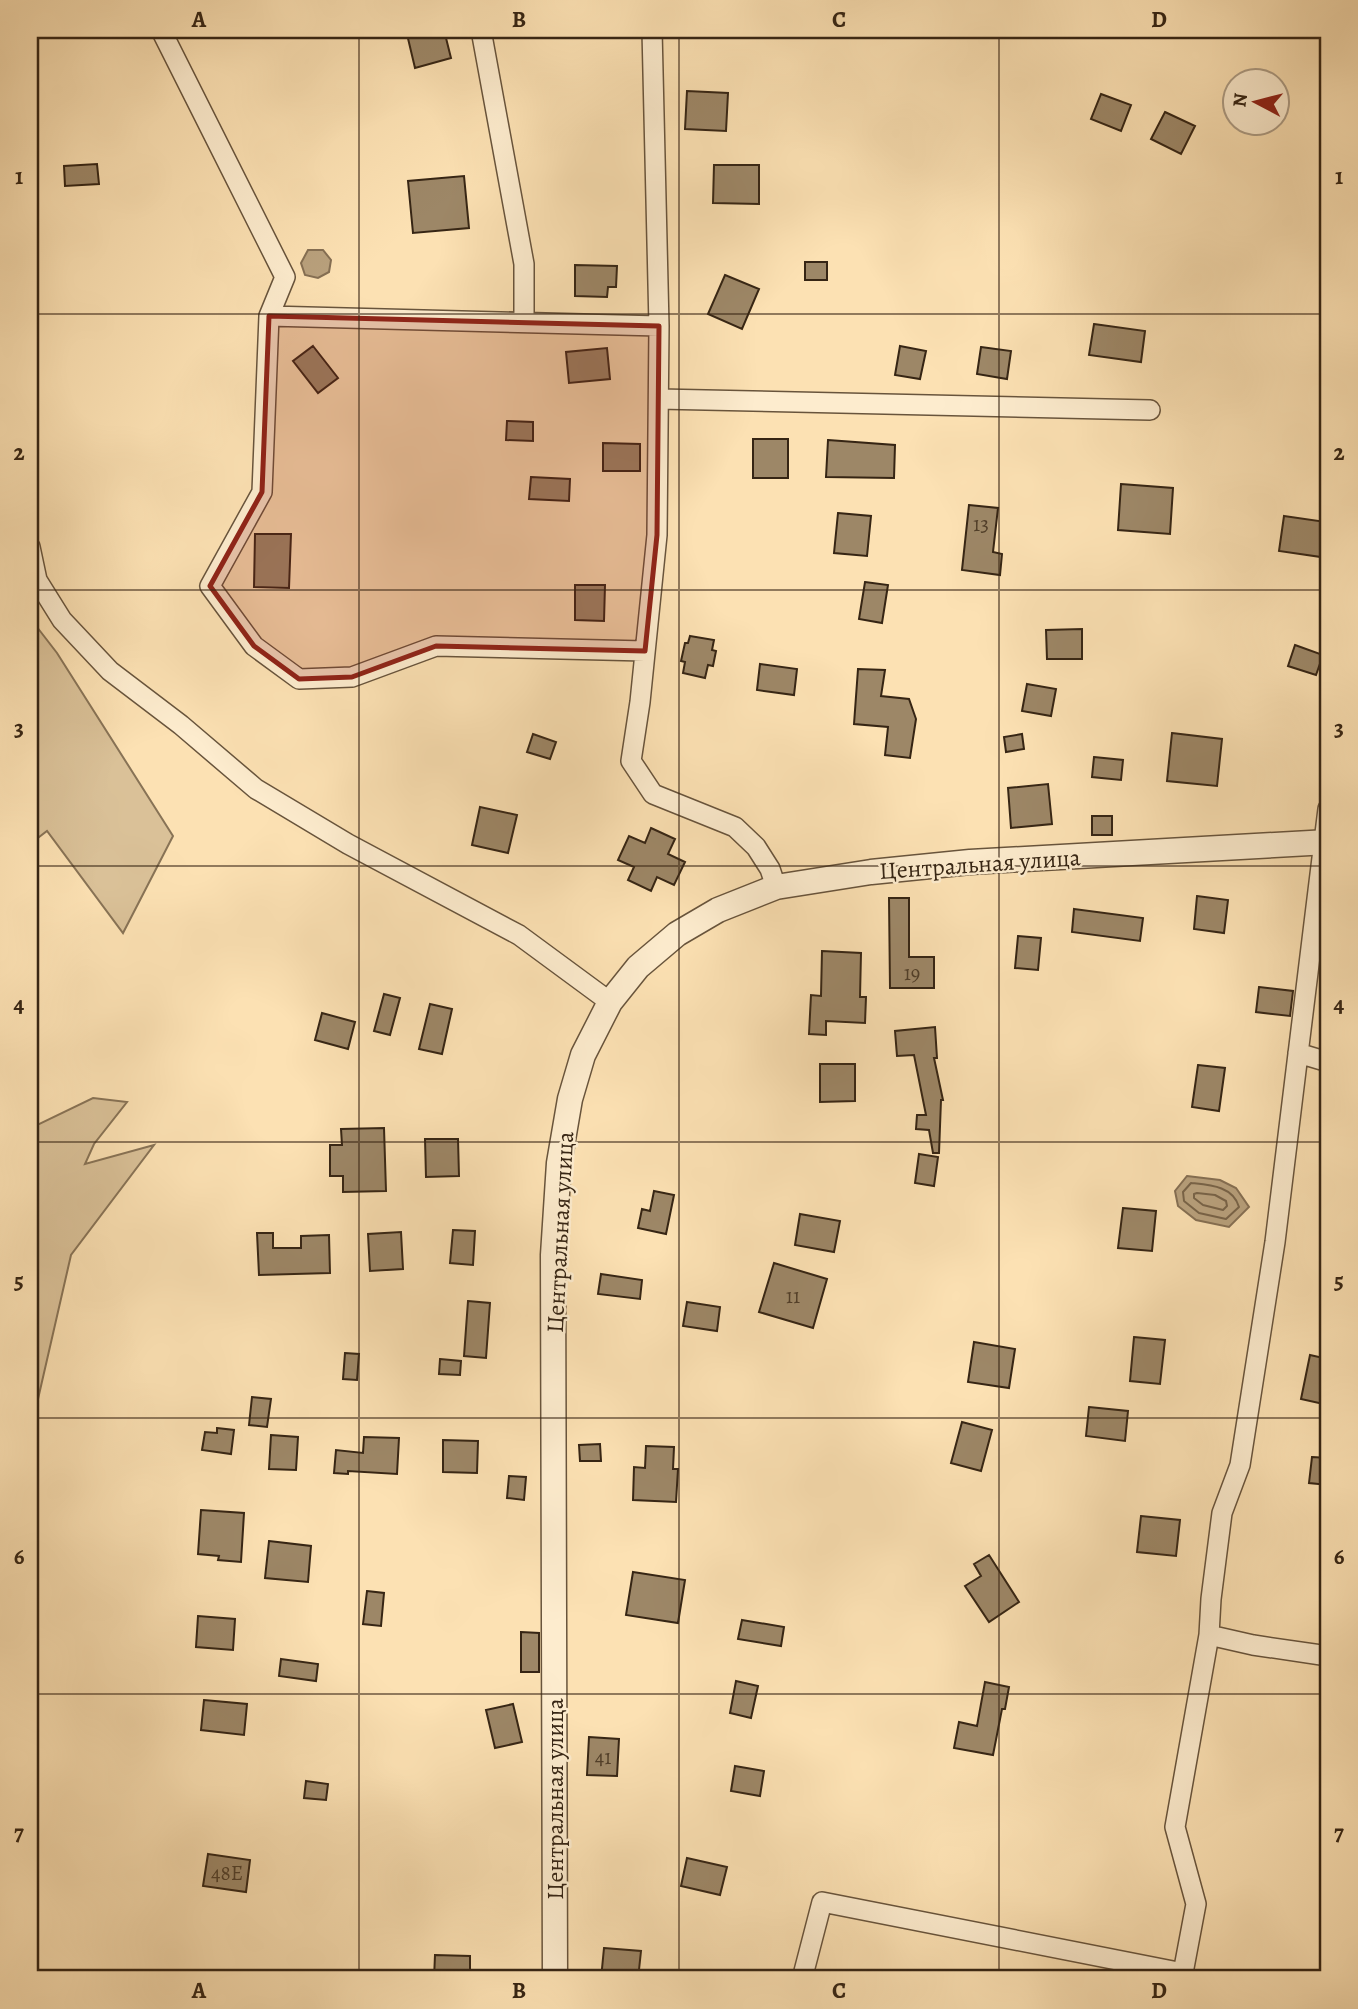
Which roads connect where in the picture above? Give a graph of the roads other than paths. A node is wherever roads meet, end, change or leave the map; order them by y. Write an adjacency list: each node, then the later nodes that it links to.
1 (160, 30): 4 (street)
2 (481, 30): 5 (street)
3 (652, 30): 6 (street)
4 (269, 316): 5 (street); 10 (street)
5 (524, 322): 6 (street)
6 (659, 326): 7 (street)
7 (659, 399): 8 (street); 10 (street)
8 (1150, 410)
9 (30, 547): 14 (street)
10 (645, 651): 13 (street)
11 (1328, 809): 12 (street)
12 (1326, 842): 13 (street, Центральная улица); 15 (street)
13 (776, 887): 14 (street, Центральная улица)
14 (610, 1002): 19 (street, Центральная улица)
15 (1298, 1053): 16 (street); 17 (street)
16 (1328, 1062)
17 (1209, 1634): 18 (street); 20 (street)
18 (1328, 1656)
19 (555, 1979)
20 (802, 1979)

